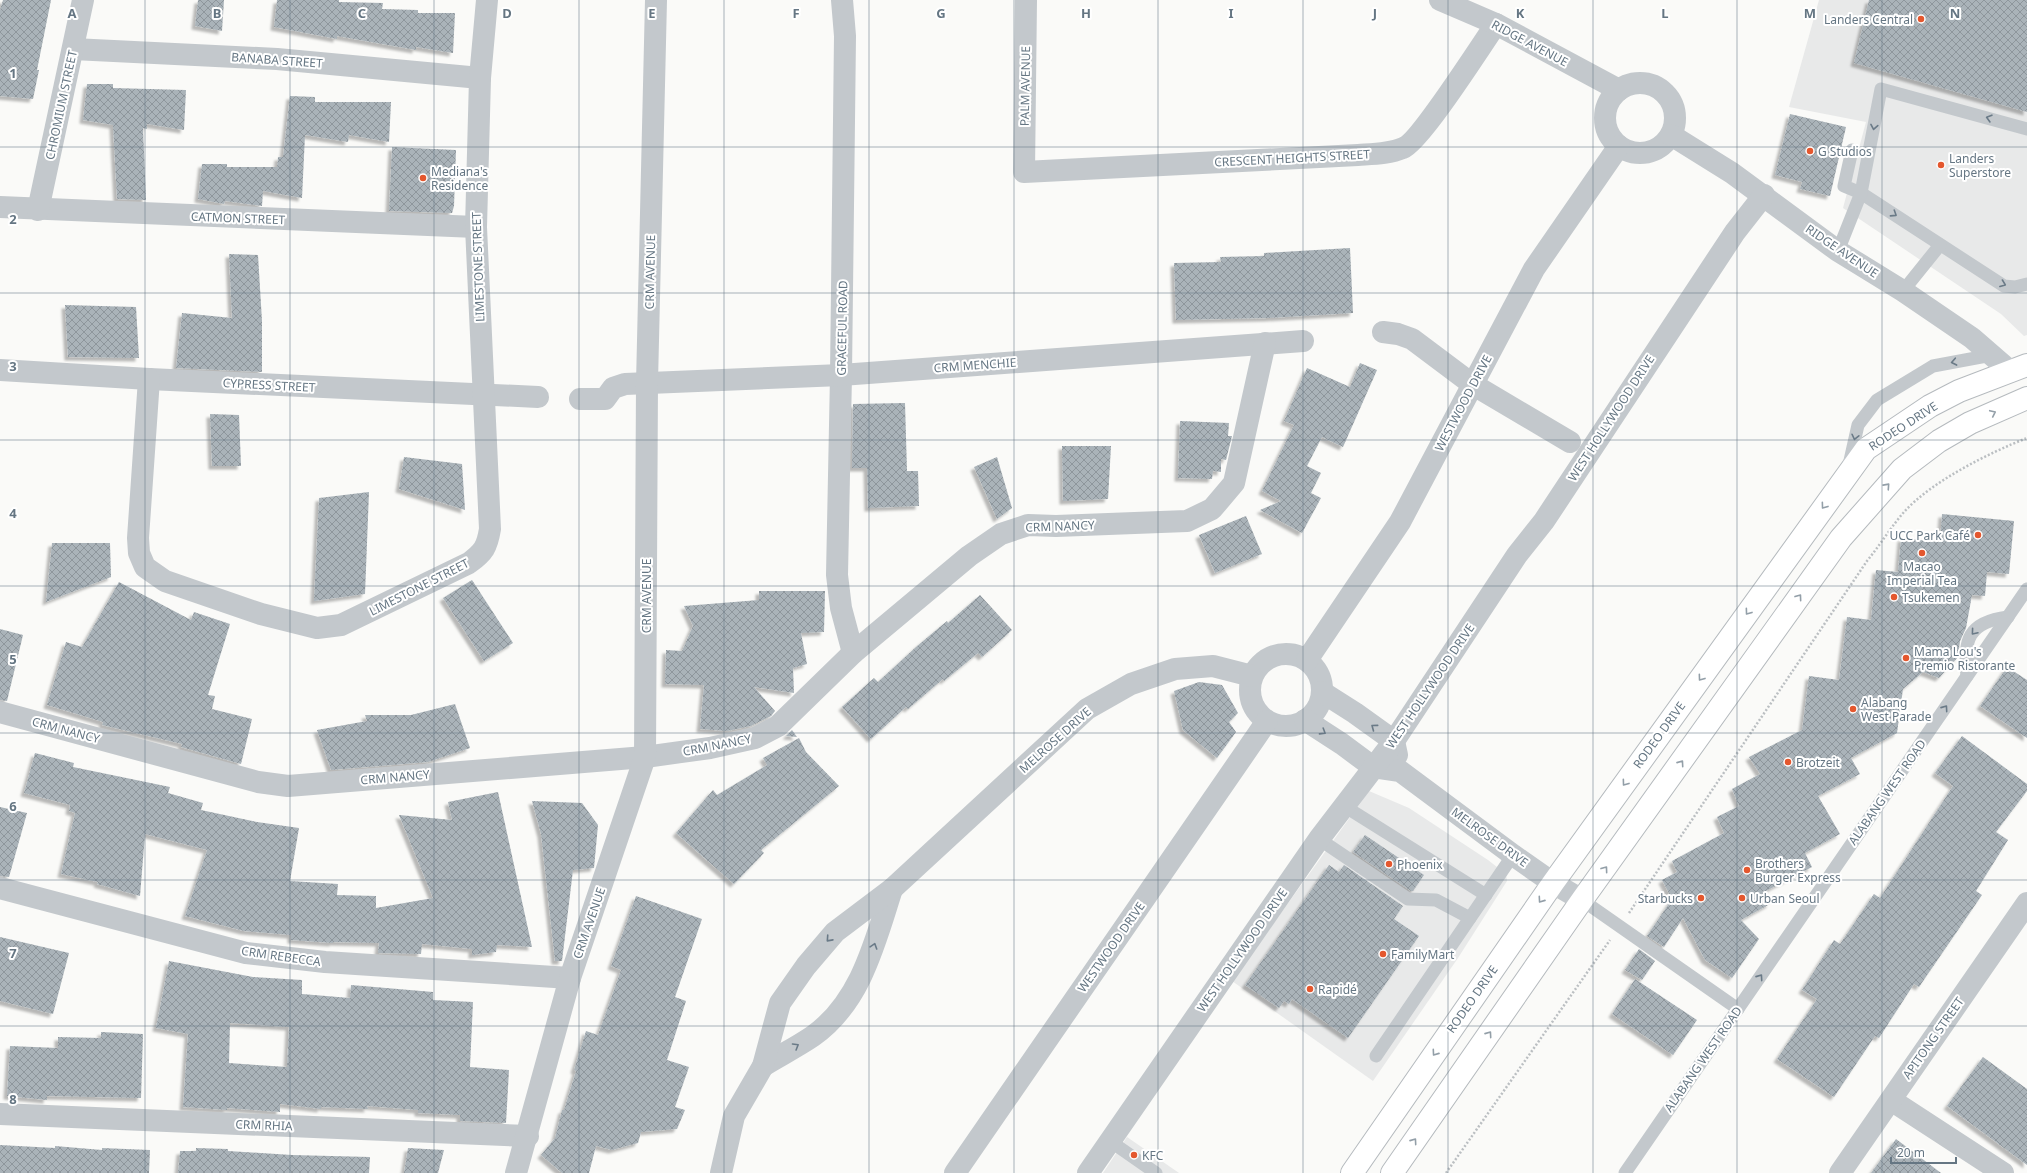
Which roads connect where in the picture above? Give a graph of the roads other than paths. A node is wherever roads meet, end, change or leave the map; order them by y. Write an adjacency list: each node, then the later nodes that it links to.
1 (83, 0): 8 (street, CHROMIUM STREET)
2 (487, 0): 9 (street, LIMESTONE STREET)
3 (656, 0): 33 (street, CRM AVENUE)
4 (842, 0): 31 (street, GRACEFUL ROAD)
5 (1026, 0): 15 (street, PALM AVENUE)
6 (1440, 0): 7 (street, RIDGE AVENUE)
7 (1496, 24): 10 (street, RIDGE AVENUE); 15 (street, CRESCENT HEIGHTS STREET)
8 (73, 49): 9 (street, BANABA STREET); 19 (street, CHROMIUM STREET)
9 (480, 78): 20 (street, LIMESTONE STREET)
10 (1619, 90): 12 (street); 13 (street)
11 (2027, 129): 16 (lane, one-way to 16)
12 (1671, 135): 13 (street); 17 (street, RIDGE AVENUE)
13 (1619, 146): 34 (street, WESTWOOD DRIVE)
14 (1852, 150): 16 (lane)
15 (1024, 172)
16 (1861, 193): 21 (lane, one-way to 21); 22 (lane)
17 (1764, 195): 22 (street, RIDGE AVENUE); 51 (street, WEST HOLLYWOOD DRIVE)
18 (0, 207): 19 (street, CATMON STREET)
19 (38, 210): 20 (street, CATMON STREET)
20 (476, 227): 35 (street, LIMESTONE STREET)
21 (1940, 245): 23 (lane, one-way to 23); 24 (lane)
22 (1838, 251): 24 (street, RIDGE AVENUE)
23 (2027, 284)
24 (1904, 291): 28 (street, RIDGE AVENUE)
25 (1383, 332): 34 (street)
26 (1303, 342): 27 (street, CRM MENCHIE)
27 (1265, 343): 31 (street, CRM MENCHIE); 43 (street, CRM NANCY)
28 (1992, 355): 29 (street, RIDGE AVENUE); 40 (lane, one-way to 40)
29 (2019, 368): 40 (main road, RODEO DRIVE)
30 (0, 370): 32 (street, CYPRESS STREET)
31 (842, 375): 33 (street, CRM MENCHIE); 43 (street, GRACEFUL ROAD)
32 (149, 379): 35 (street, CYPRESS STREET); 35 (street, LIMESTONE STREET)
33 (647, 383): 38 (street, CRM MENCHIE); 52 (street, CRM AVENUE)
34 (1472, 384): 39 (street); 44 (street, WESTWOOD DRIVE)
35 (483, 395): 36 (street, CYPRESS STREET)
36 (538, 398)
37 (2027, 398): 62 (main road, one-way to 37)
38 (580, 399)
39 (1570, 442)
40 (1846, 474): 58 (main road, RODEO DRIVE, one-way to 58)
41 (2027, 589): 42 (lane, ALABANG WEST ROAD)
42 (2008, 617): 46 (lane, ALABANG WEST ROAD); 46 (lane, one-way to 46)
43 (853, 654): 52 (street, CRM NANCY)
44 (1307, 660): 45 (street); 47 (street)
45 (1252, 676): 50 (street); 60 (street, MELROSE DRIVE)
46 (1967, 676): 66 (lane, ALABANG WEST ROAD, one-way to 46)
47 (1322, 692): 49 (street); 51 (street, one-way to 47)
48 (0, 712): 52 (street, CRM NANCY)
49 (1305, 720): 50 (street); 53 (street, MELROSE DRIVE, one-way to 53)
50 (1267, 721): 75 (street, WESTWOOD DRIVE)
51 (1394, 741): 53 (street, WEST HOLLYWOOD DRIVE); 54 (street)
52 (645, 757): 65 (street, CRM AVENUE)
53 (1373, 767): 54 (street, MELROSE DRIVE); 55 (street, WEST HOLLYWOOD DRIVE)
54 (1400, 771): 57 (street, MELROSE DRIVE)
55 (1344, 806): 56 (street, WEST HOLLYWOOD DRIVE); 61 (lane)
56 (1319, 839): 64 (lane); 72 (street, WEST HOLLYWOOD DRIVE)
57 (1513, 855): 58 (street, MELROSE DRIVE); 61 (lane)
58 (1553, 883): 62 (street, MELROSE DRIVE); 78 (main road, RODEO DRIVE, one-way to 78)
59 (0, 888): 65 (street, CRM REBECCA)
60 (892, 888): 68 (street, MELROSE DRIVE, one-way to 68); 68 (street, MELROSE DRIVE, one-way to 60)
61 (1486, 895): 64 (lane)
62 (1582, 900): 66 (lane); 79 (main road, one-way to 62)
63 (2027, 903): 69 (street, APITONG STREET)
64 (1470, 918): 67 (lane)
65 (570, 978): 71 (street, CRM AVENUE)
66 (1738, 1009): 80 (lane, ALABANG WEST ROAD)
67 (1376, 1056)
68 (763, 1066): 74 (street, MELROSE DRIVE)
69 (1891, 1100): 81 (street, APITONG STREET); 82 (street)
70 (0, 1114): 71 (street, CRM RHIA)
71 (528, 1136): 73 (street, CRM AVENUE)
72 (1110, 1141): 76 (street, WEST HOLLYWOOD DRIVE); 77 (lane)
73 (516, 1173)
74 (721, 1173)
75 (955, 1173)
76 (1088, 1173)
77 (1156, 1173)
78 (1352, 1173)
79 (1392, 1173)
80 (1624, 1173)
81 (1840, 1173)
82 (2003, 1173)

